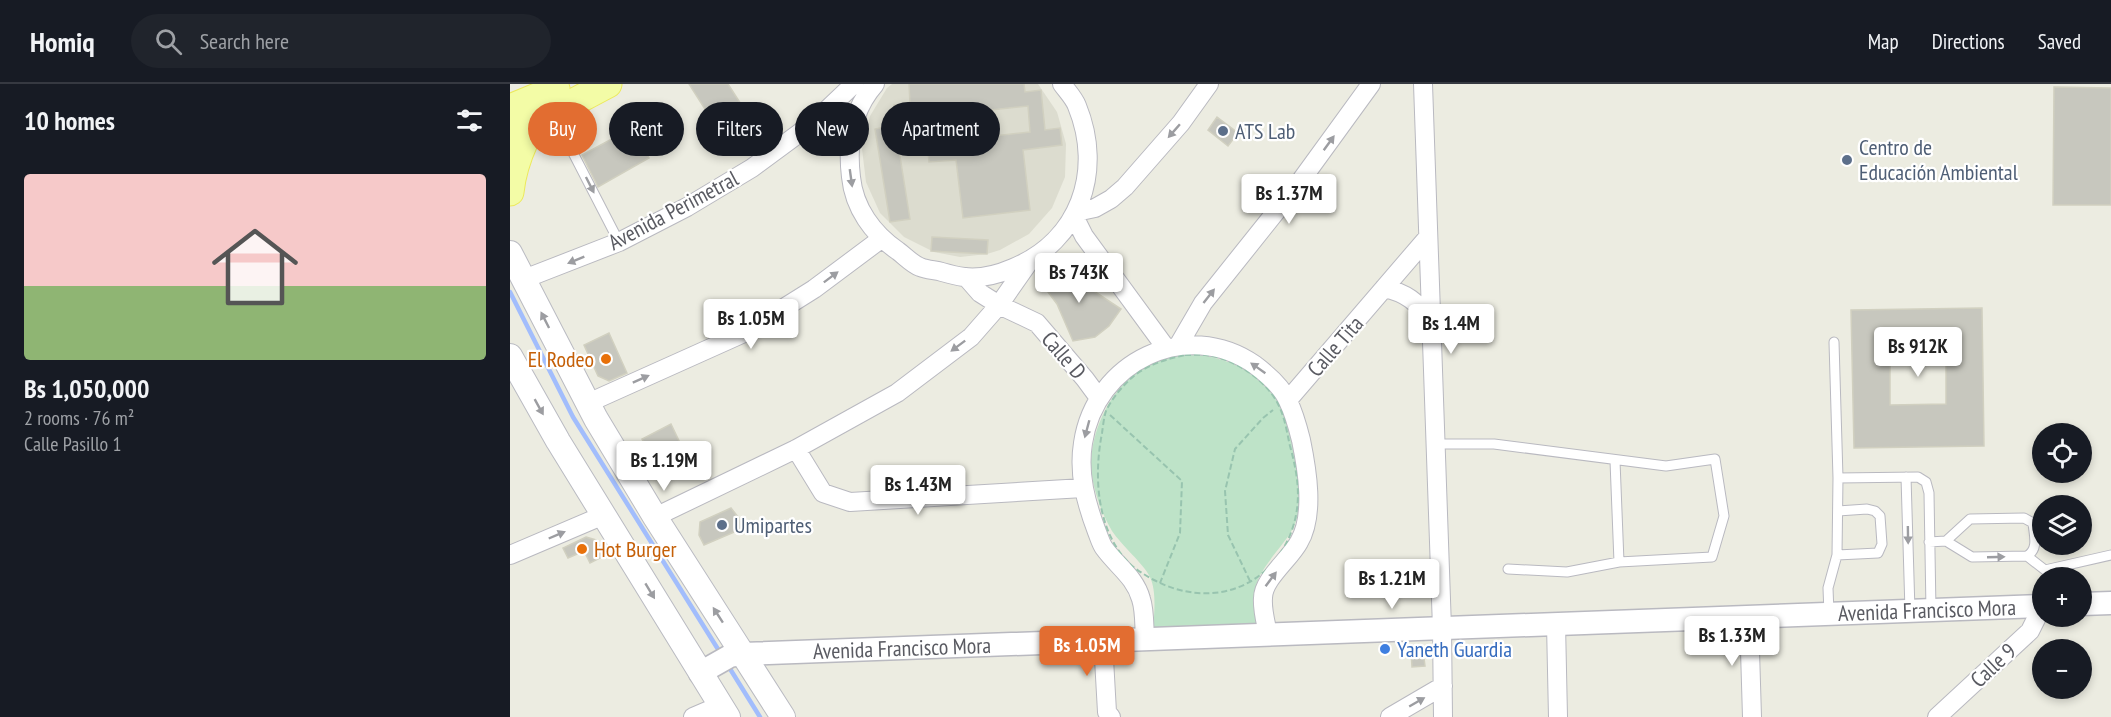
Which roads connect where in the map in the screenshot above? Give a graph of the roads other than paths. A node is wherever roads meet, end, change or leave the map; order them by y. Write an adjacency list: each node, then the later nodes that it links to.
1 (608, 84): 8 (main road)
2 (854, 84): 9 (street, Avenida Perimetral)
3 (875, 84): 10 (street)
4 (1062, 84): 17 (street)
5 (1209, 84): 18 (street, one-way to 18)
6 (1371, 84): 32 (street, one-way to 6)
7 (1423, 84): 21 (street)
8 (562, 102)
9 (835, 102)
10 (863, 102)
11 (510, 108): 12 (main road)
12 (528, 109)
13 (795, 136): 23 (street, Avenida Perimetral)
14 (528, 139): 19 (main road)
15 (569, 156): 23 (lane, one-way to 23)
16 (848, 156): 22 (street, one-way to 22)
17 (1087, 178): 18 (street); 20 (street)
18 (1125, 187): 20 (street)
19 (510, 192)
20 (1075, 214): 25 (street); 32 (street)
21 (1428, 237): 28 (street, Calle Tita); 30 (street)
22 (881, 239): 26 (street); 34 (street, one-way to 22)
23 (619, 242): 27 (street, Avenida Perimetral, one-way to 27)
24 (510, 253): 27 (main road)
25 (1030, 261): 26 (street); 29 (street)
26 (966, 278): 29 (street, Calle D)
27 (524, 279): 34 (main road, one-way to 27)
28 (1384, 288): 30 (street); 35 (street, Calle Tita)
29 (999, 305): 36 (street, Calle D); 38 (street, one-way to 38)
30 (1431, 319): 37 (street)
31 (1834, 342): 41 (lane)
32 (1172, 347): 35 (street, one-way to 32); 36 (street)
33 (510, 356): 46 (main road, one-way to 46)
34 (588, 403): 47 (main road)
35 (1284, 403): 65 (street, one-way to 35)
36 (1102, 405): 42 (street, one-way to 42)
37 (1437, 444): 39 (lane); 64 (street)
38 (796, 449): 42 (street); 47 (street)
39 (1615, 461): 54 (lane); 54 (lane)
40 (1906, 477): 41 (lane); 43 (lane); 44 (lane)
41 (1838, 478): 45 (lane)
42 (1083, 488): 66 (street)
43 (1929, 503): 44 (lane); 49 (lane)
44 (1908, 504): 59 (lane, one-way to 59)
45 (1838, 511): 51 (lane); 51 (lane)
46 (604, 515): 50 (street, one-way to 46); 69 (main road, one-way to 69)
47 (655, 517): 68 (main road, one-way to 47)
48 (1946, 541): 49 (lane); 53 (lane, one-way to 53); 53 (lane)
49 (1929, 542): 59 (lane)
50 (510, 555)
51 (1837, 555): 60 (lane)
52 (2111, 555): 53 (lane)
53 (2027, 556)
54 (1619, 562): 55 (lane)
55 (1508, 569)
56 (2111, 603): 57 (street)
57 (2092, 604)
58 (2032, 606): 59 (street, Avenida Francisco Mora)
59 (1921, 610): 60 (street, Avenida Francisco Mora)
60 (1829, 614): 61 (street, Avenida Francisco Mora)
61 (1749, 617): 62 (street, Avenida Francisco Mora); 78 (street)
62 (1556, 624): 64 (street, Avenida Francisco Mora); 77 (street)
63 (2032, 627): 79 (street, Calle 9)
64 (1442, 628): 65 (street, Avenida Francisco Mora); 70 (street)
65 (1268, 634): 66 (street, Avenida Francisco Mora)
66 (1145, 639): 67 (street, Avenida Francisco Mora)
67 (1103, 641): 68 (street, Avenida Francisco Mora); 72 (street)
68 (737, 655): 69 (street, Avenida Francisco Mora); 74 (main road)
69 (705, 670): 71 (main road)
70 (1443, 686): 75 (street, one-way to 70); 76 (street)
71 (725, 711): 73 (street)
72 (1106, 715)
73 (693, 717)
74 (783, 717)
75 (1390, 717)
76 (1443, 717)
77 (1558, 717)
78 (1752, 717)
79 (1937, 717)

